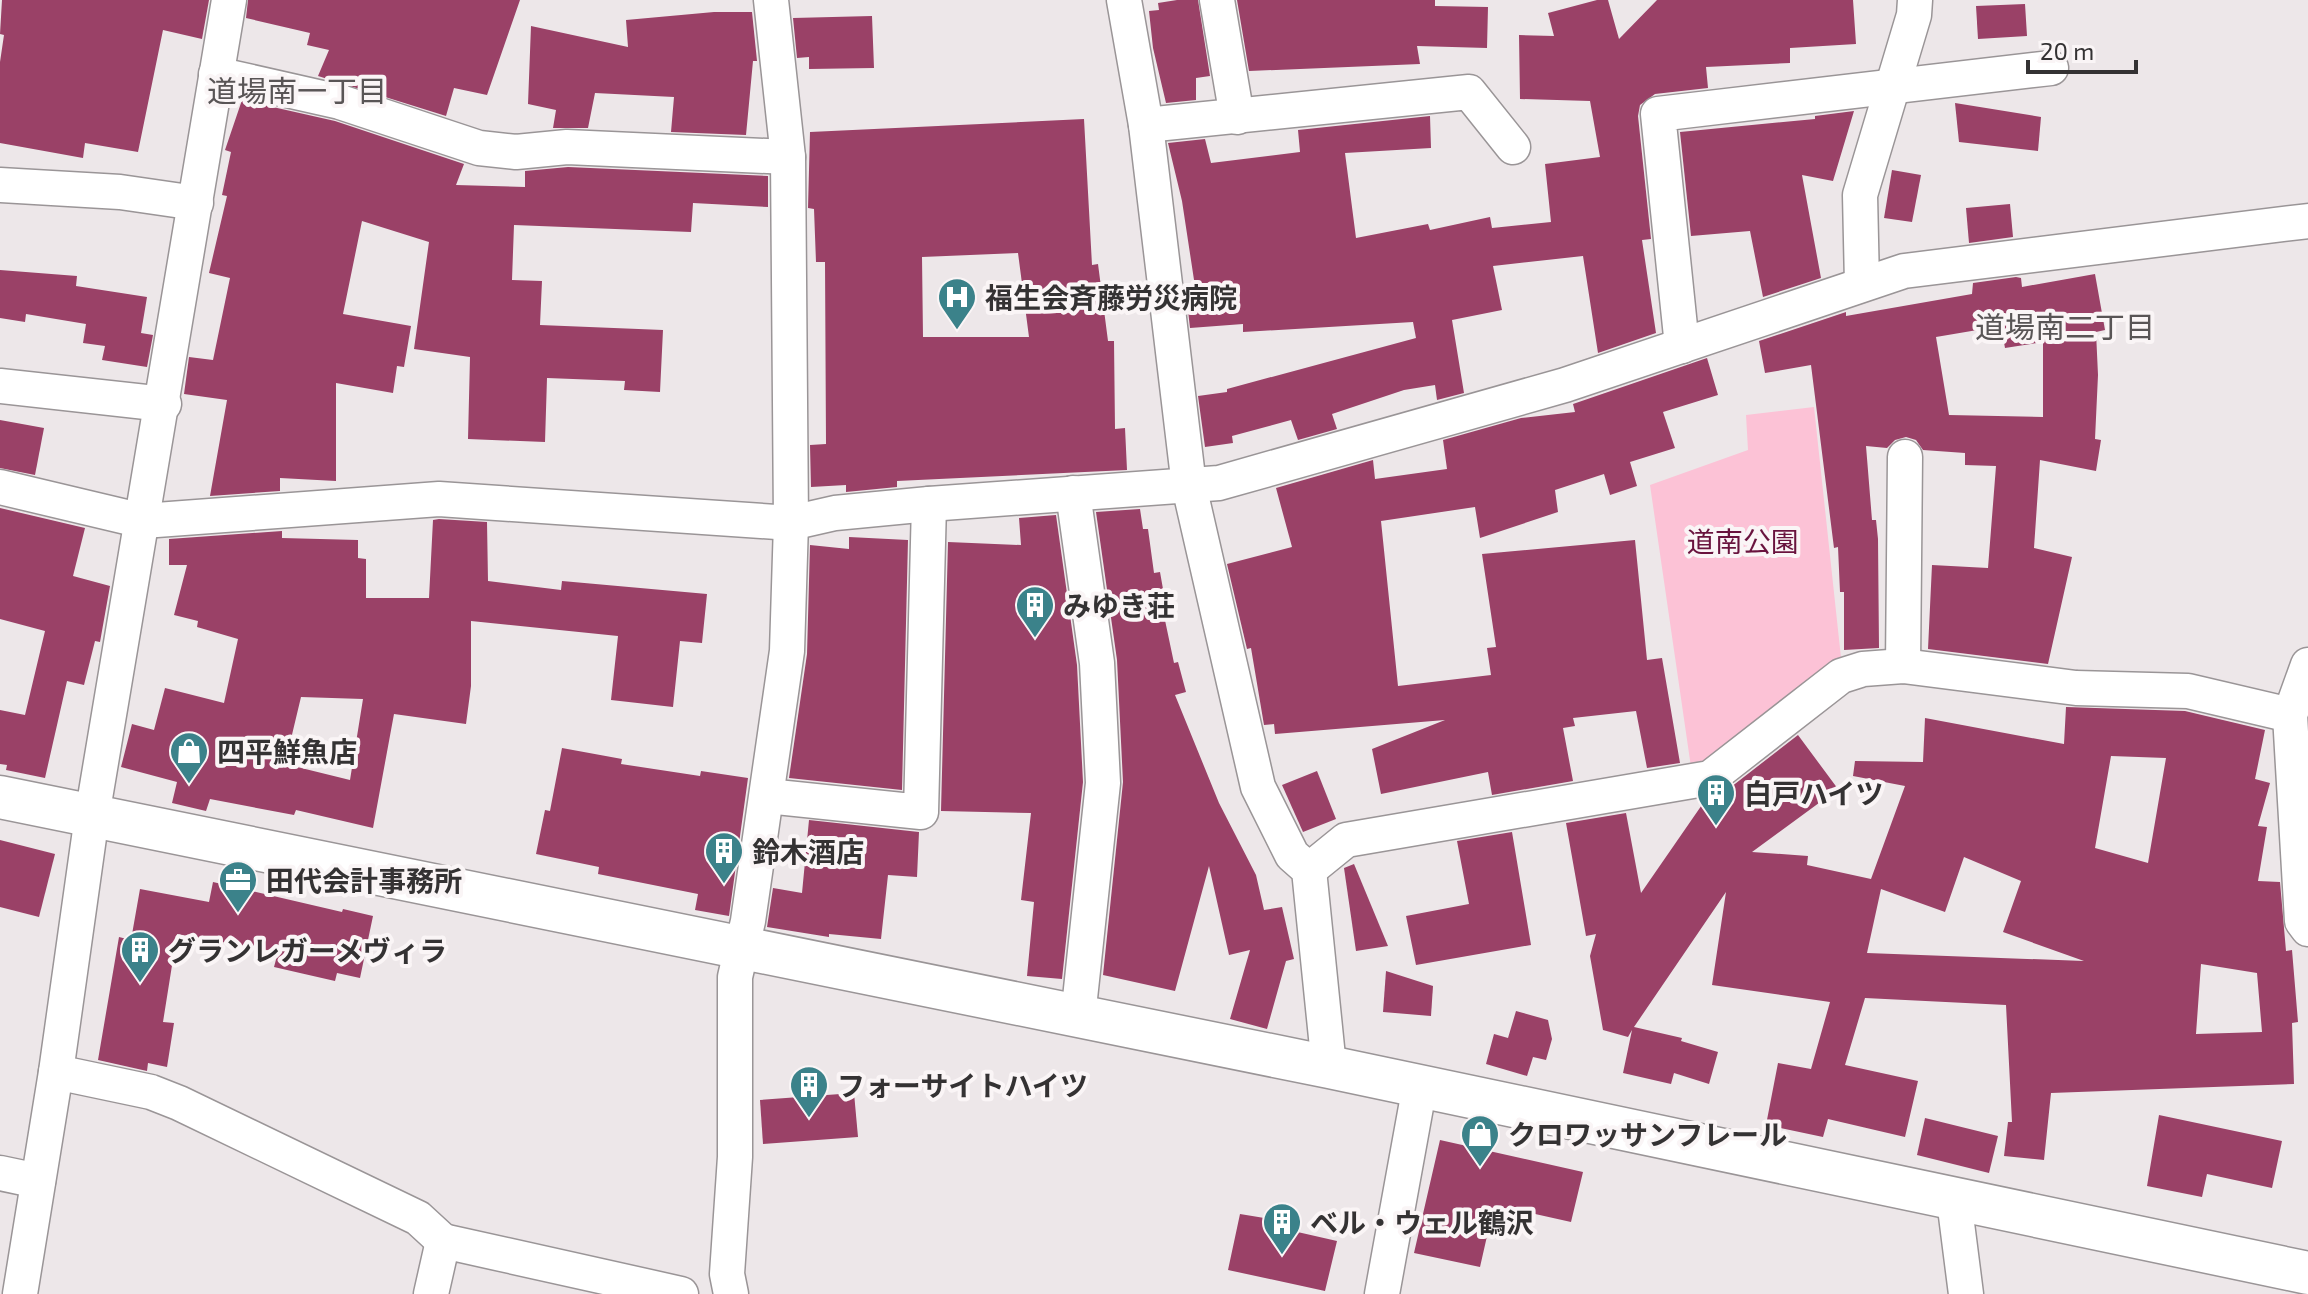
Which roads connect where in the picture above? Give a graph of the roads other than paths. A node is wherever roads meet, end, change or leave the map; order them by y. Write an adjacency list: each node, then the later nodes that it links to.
1 (229, 0): 7 (street)
2 (771, 0): 12 (street)
3 (1124, 0): 10 (street)
4 (1217, 0): 9 (street)
5 (1915, 0): 8 (street)
6 (2051, 68): 8 (street)
7 (216, 74): 12 (street); 14 (street)
8 (1893, 86): 16 (street); 17 (street)
9 (1237, 117): 10 (street); 11 (street)
10 (1146, 125): 21 (street)
11 (1513, 147)
12 (788, 157): 26 (street)
13 (0, 185): 14 (street)
14 (196, 203): 19 (street)
15 (2308, 221): 16 (street)
16 (1862, 284): 17 (street)
17 (1682, 346): 21 (street)
18 (0, 386): 19 (street)
19 (164, 404): 25 (street)
20 (1905, 457): 28 (street)
21 (1189, 486): 23 (street); 33 (street)
22 (0, 487): 25 (street)
23 (1073, 493): 24 (street); 36 (street)
24 (929, 504): 26 (street); 30 (street)
25 (143, 521): 26 (street); 32 (street)
26 (791, 523): 30 (street)
27 (2308, 665): 29 (street)
28 (1903, 666): 29 (street); 33 (street)
29 (2290, 715): 34 (street)
30 (767, 796): 35 (street)
31 (0, 797): 32 (street)
32 (92, 816): 35 (street); 38 (street)
33 (1309, 870): 37 (street)
34 (2308, 929)
35 (741, 950): 36 (street); 48 (street)
36 (1078, 1017): 37 (street)
37 (1329, 1067): 39 (street)
38 (56, 1072): 41 (street); 43 (street)
39 (1420, 1085): 42 (street); 49 (street)
40 (0, 1173): 41 (street)
41 (38, 1181): 45 (street)
42 (1954, 1200): 44 (street); 50 (street)
43 (443, 1241): 46 (street); 47 (street)
44 (2308, 1273)
45 (20, 1294)
46 (431, 1294)
47 (681, 1294)
48 (731, 1294)
49 (1382, 1294)
50 (1966, 1294)

